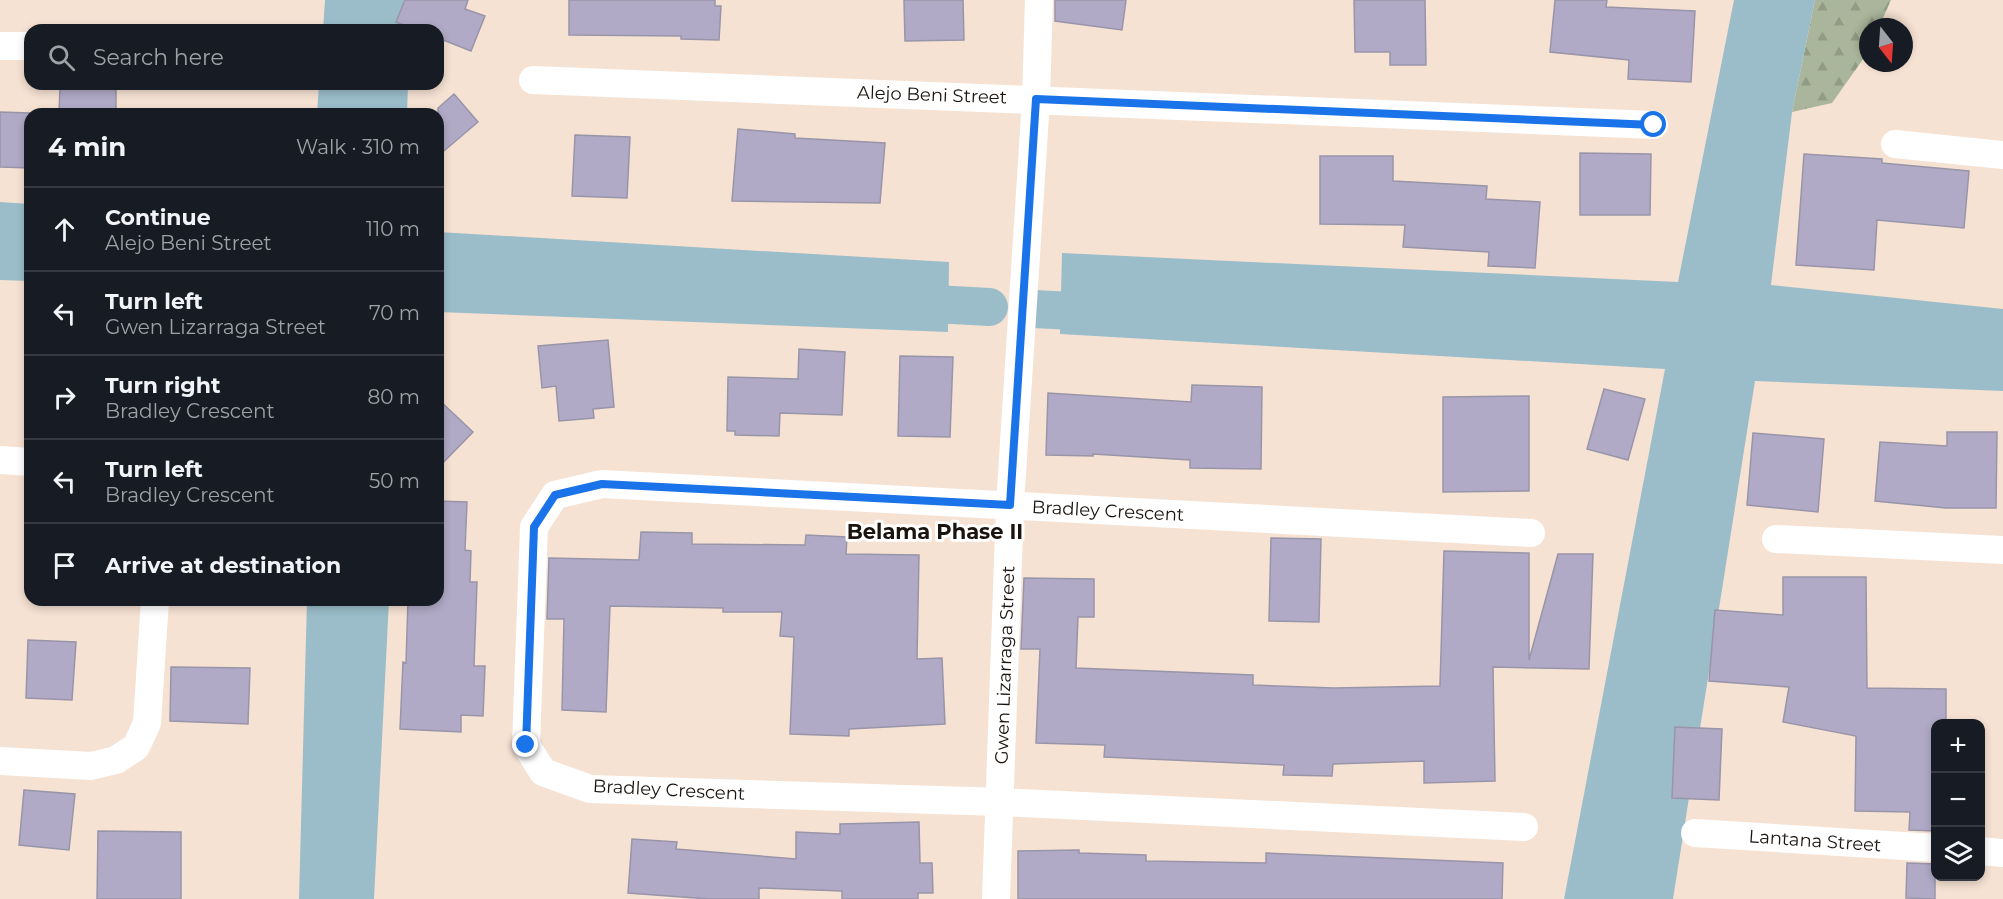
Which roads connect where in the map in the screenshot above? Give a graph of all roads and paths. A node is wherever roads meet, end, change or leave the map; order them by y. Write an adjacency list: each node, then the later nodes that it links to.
1 (1039, 0): 5 (street, Gwen Lizarraga Street)
2 (0, 46): 3 (street)
3 (24, 46)
4 (533, 80): 5 (street, Alejo Beni Street)
5 (1036, 99): 6 (street, Alejo Beni Street); 11 (street, Gwen Lizarraga Street)
6 (1654, 125)
7 (1895, 144): 8 (street)
8 (2003, 155)
9 (0, 460): 10 (street)
10 (24, 462)
11 (1010, 505): 12 (street, Bradley Crescent); 17 (street, Gwen Lizarraga Street); 17 (street, Bradley Crescent)
12 (1531, 534)
13 (1776, 539): 14 (street)
14 (2003, 550)
15 (155, 606): 16 (street)
16 (0, 761)
17 (1000, 802): 18 (street, Bradley Crescent); 23 (street, Gwen Lizarraga Street)
18 (1524, 827)
19 (1695, 833): 20 (street, Lantana Street)
20 (1931, 848)
21 (1985, 851): 22 (street)
22 (2003, 853)
23 (996, 899)

